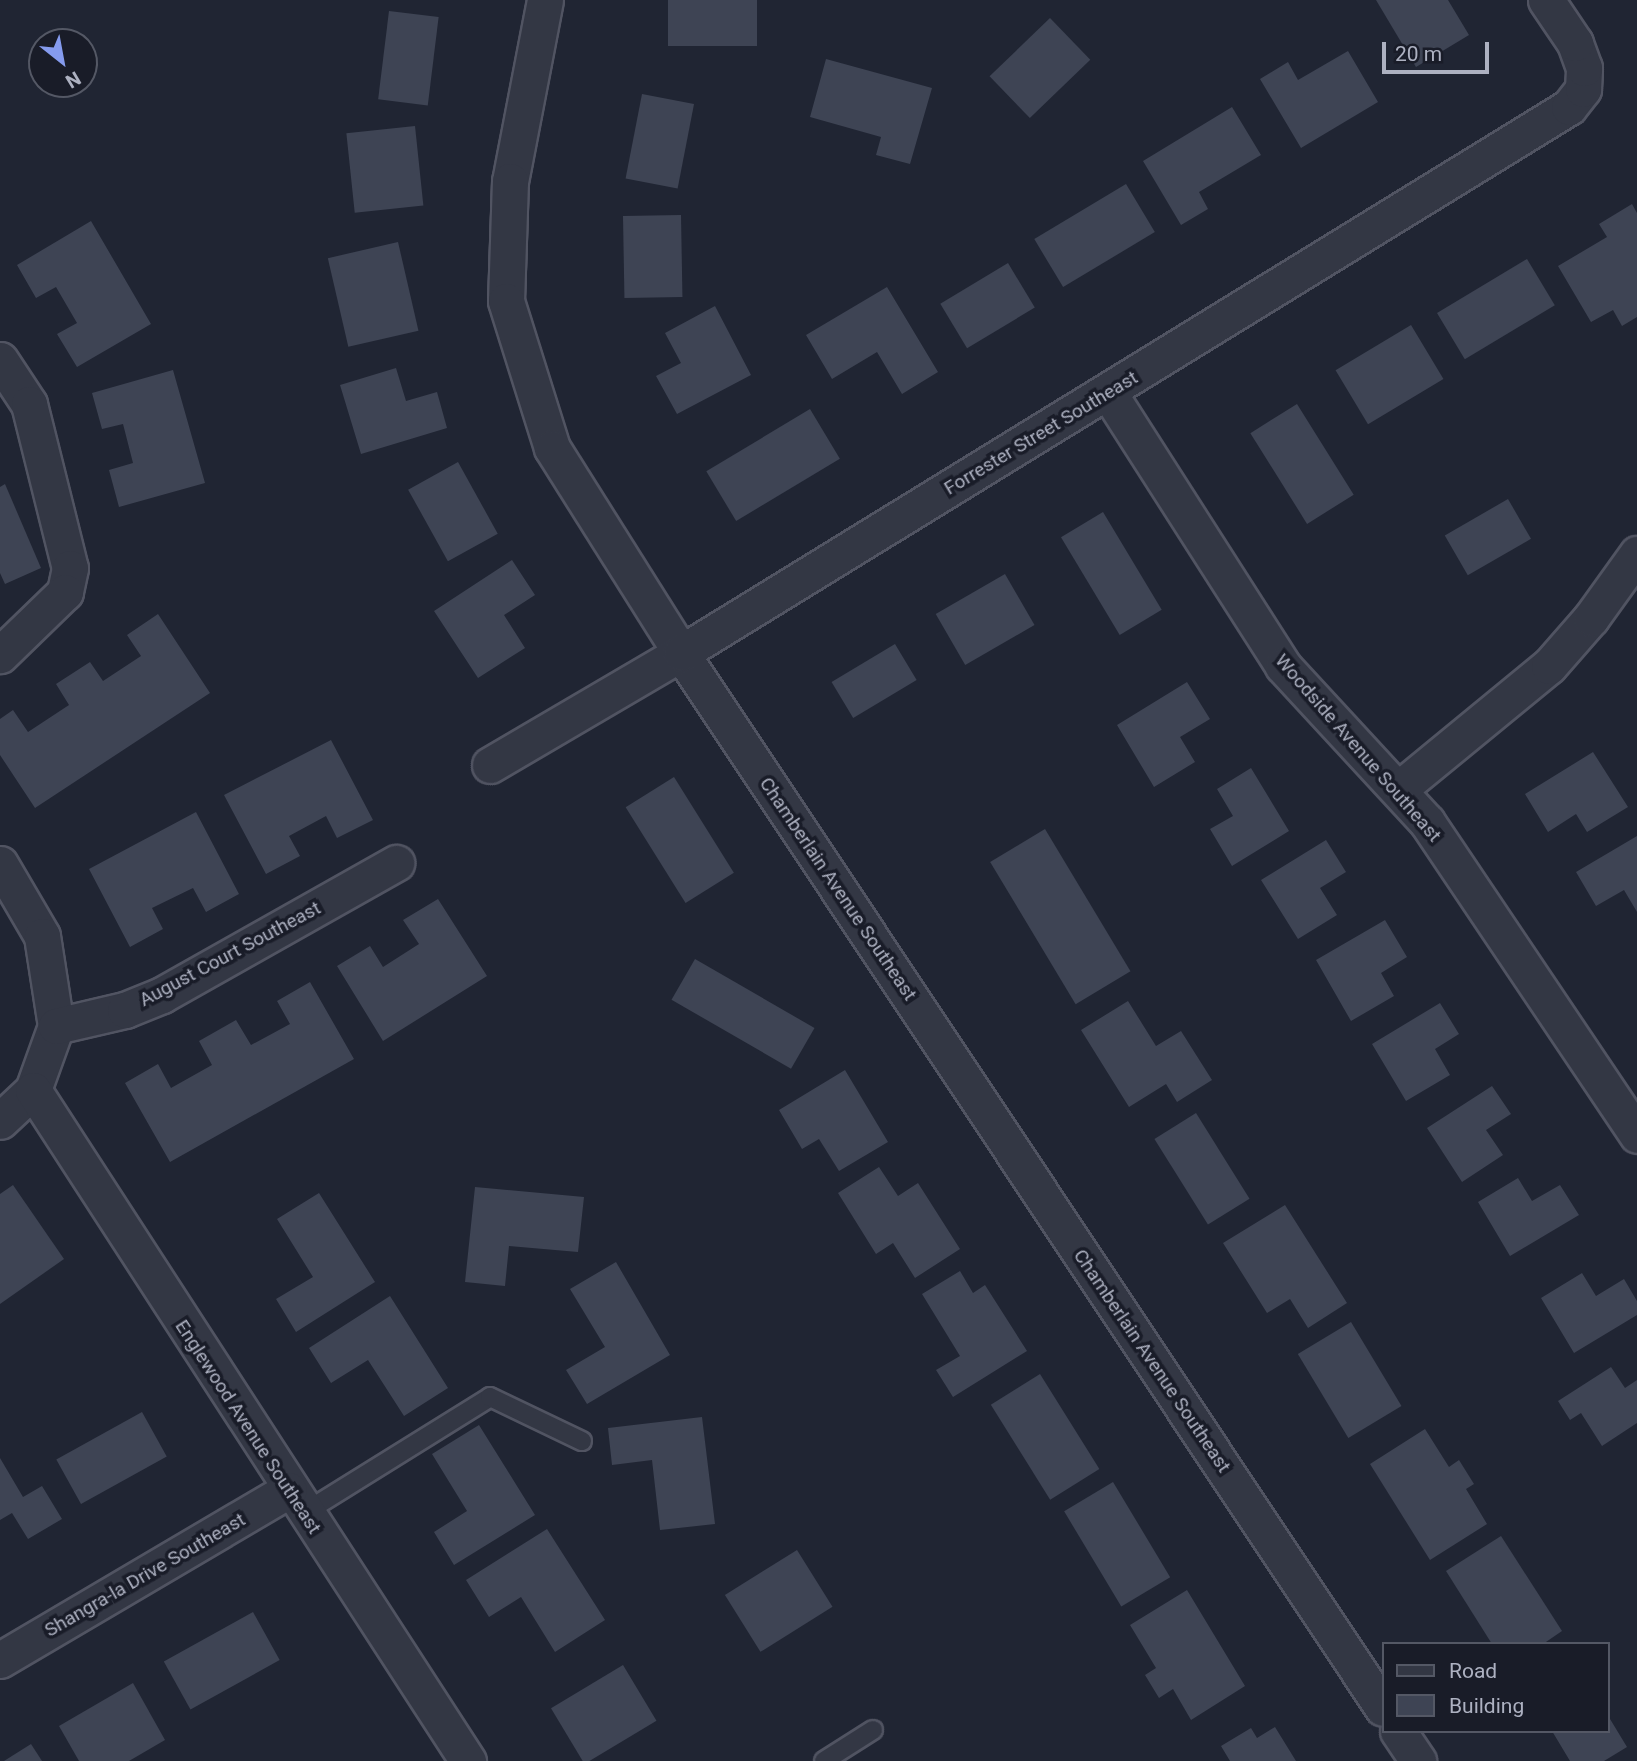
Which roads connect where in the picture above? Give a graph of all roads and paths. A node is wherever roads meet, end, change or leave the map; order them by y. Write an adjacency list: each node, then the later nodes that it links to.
1 (545, 0): 6 (street, Chamberlain Avenue Southeast)
2 (1546, 0): 4 (street, Forrester Street Southeast)
3 (0, 360): 7 (street)
4 (1108, 392): 6 (street, Forrester Street Southeast); 9 (street, Woodside Avenue Southeast)
5 (1637, 554): 9 (street)
6 (681, 653): 8 (street, Forrester Street Southeast); 19 (street, Chamberlain Avenue Southeast)
7 (0, 655)
8 (490, 765)
9 (1399, 789): 15 (street, Woodside Avenue Southeast)
10 (396, 863): 12 (street, August Court Southeast)
11 (0, 864): 12 (street)
12 (56, 1026): 13 (street)
13 (33, 1090): 14 (street); 17 (street, Englewood Avenue Southeast)
14 (0, 1121)
15 (1637, 1135)
16 (582, 1441): 17 (lane)
17 (296, 1501): 18 (street, Shangra-la Drive Southeast); 22 (street, Englewood Avenue Southeast)
18 (0, 1660)
19 (1382, 1706)
20 (873, 1730): 23 (lane)
21 (1399, 1733): 24 (street)
22 (468, 1761)
23 (824, 1761)
24 (1418, 1761)

